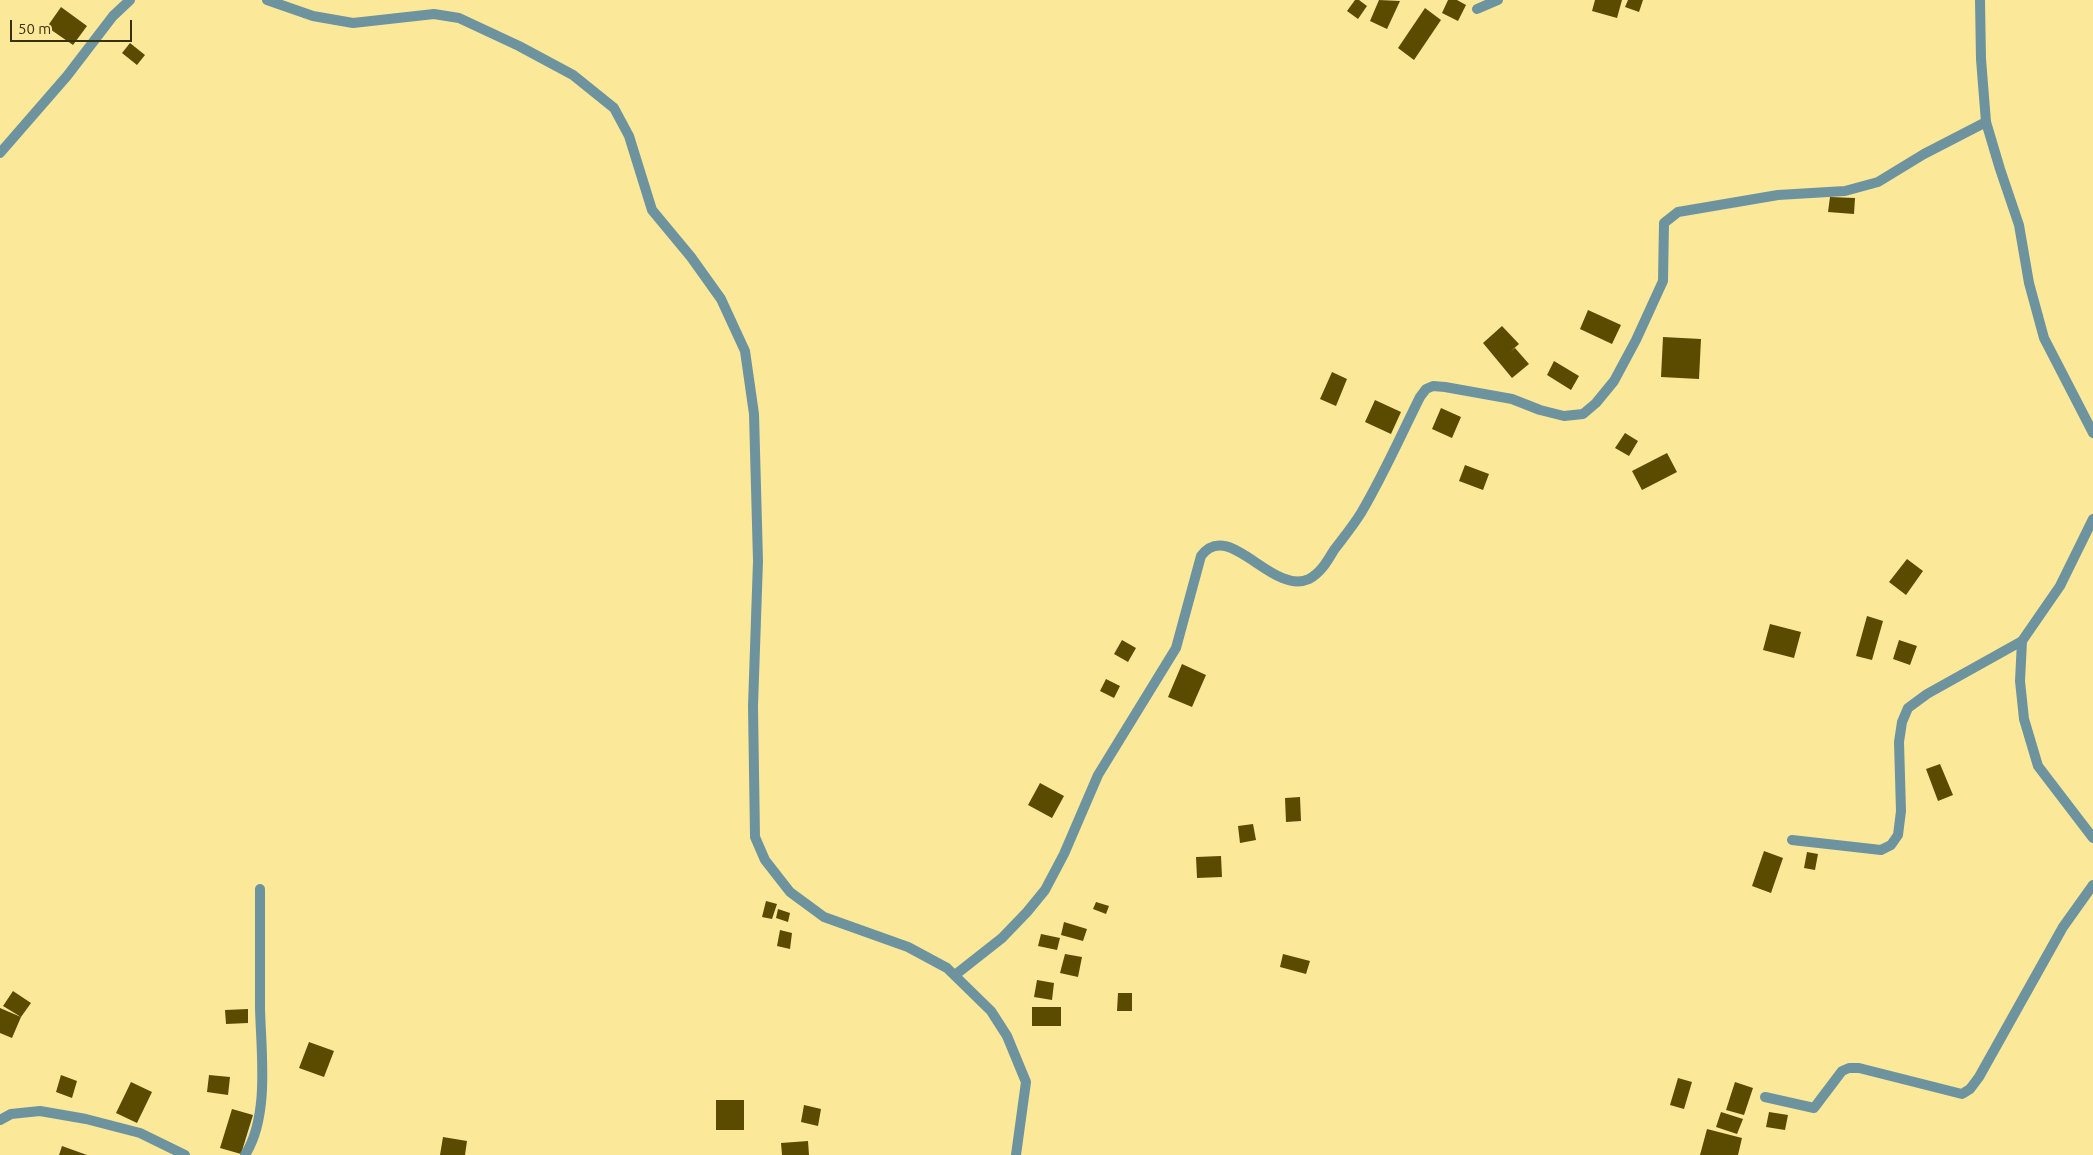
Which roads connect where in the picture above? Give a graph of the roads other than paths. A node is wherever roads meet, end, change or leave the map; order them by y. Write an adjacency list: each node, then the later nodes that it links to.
1 (130, 0): 7 (street)
2 (267, 0): 15 (street)
3 (1498, 0): 5 (street)
4 (1980, 0): 6 (street)
5 (1476, 9)
6 (1986, 122): 8 (street); 15 (street)
7 (0, 153)
8 (2093, 433)
9 (2093, 519): 10 (street)
10 (2022, 641): 11 (street); 12 (street)
11 (2093, 838)
12 (1792, 840)
13 (2093, 885): 16 (street)
14 (260, 889): 19 (street)
15 (955, 975): 20 (street)
16 (1765, 1097)
17 (0, 1120): 18 (street)
18 (185, 1155)
19 (245, 1155)
20 (1016, 1155)

